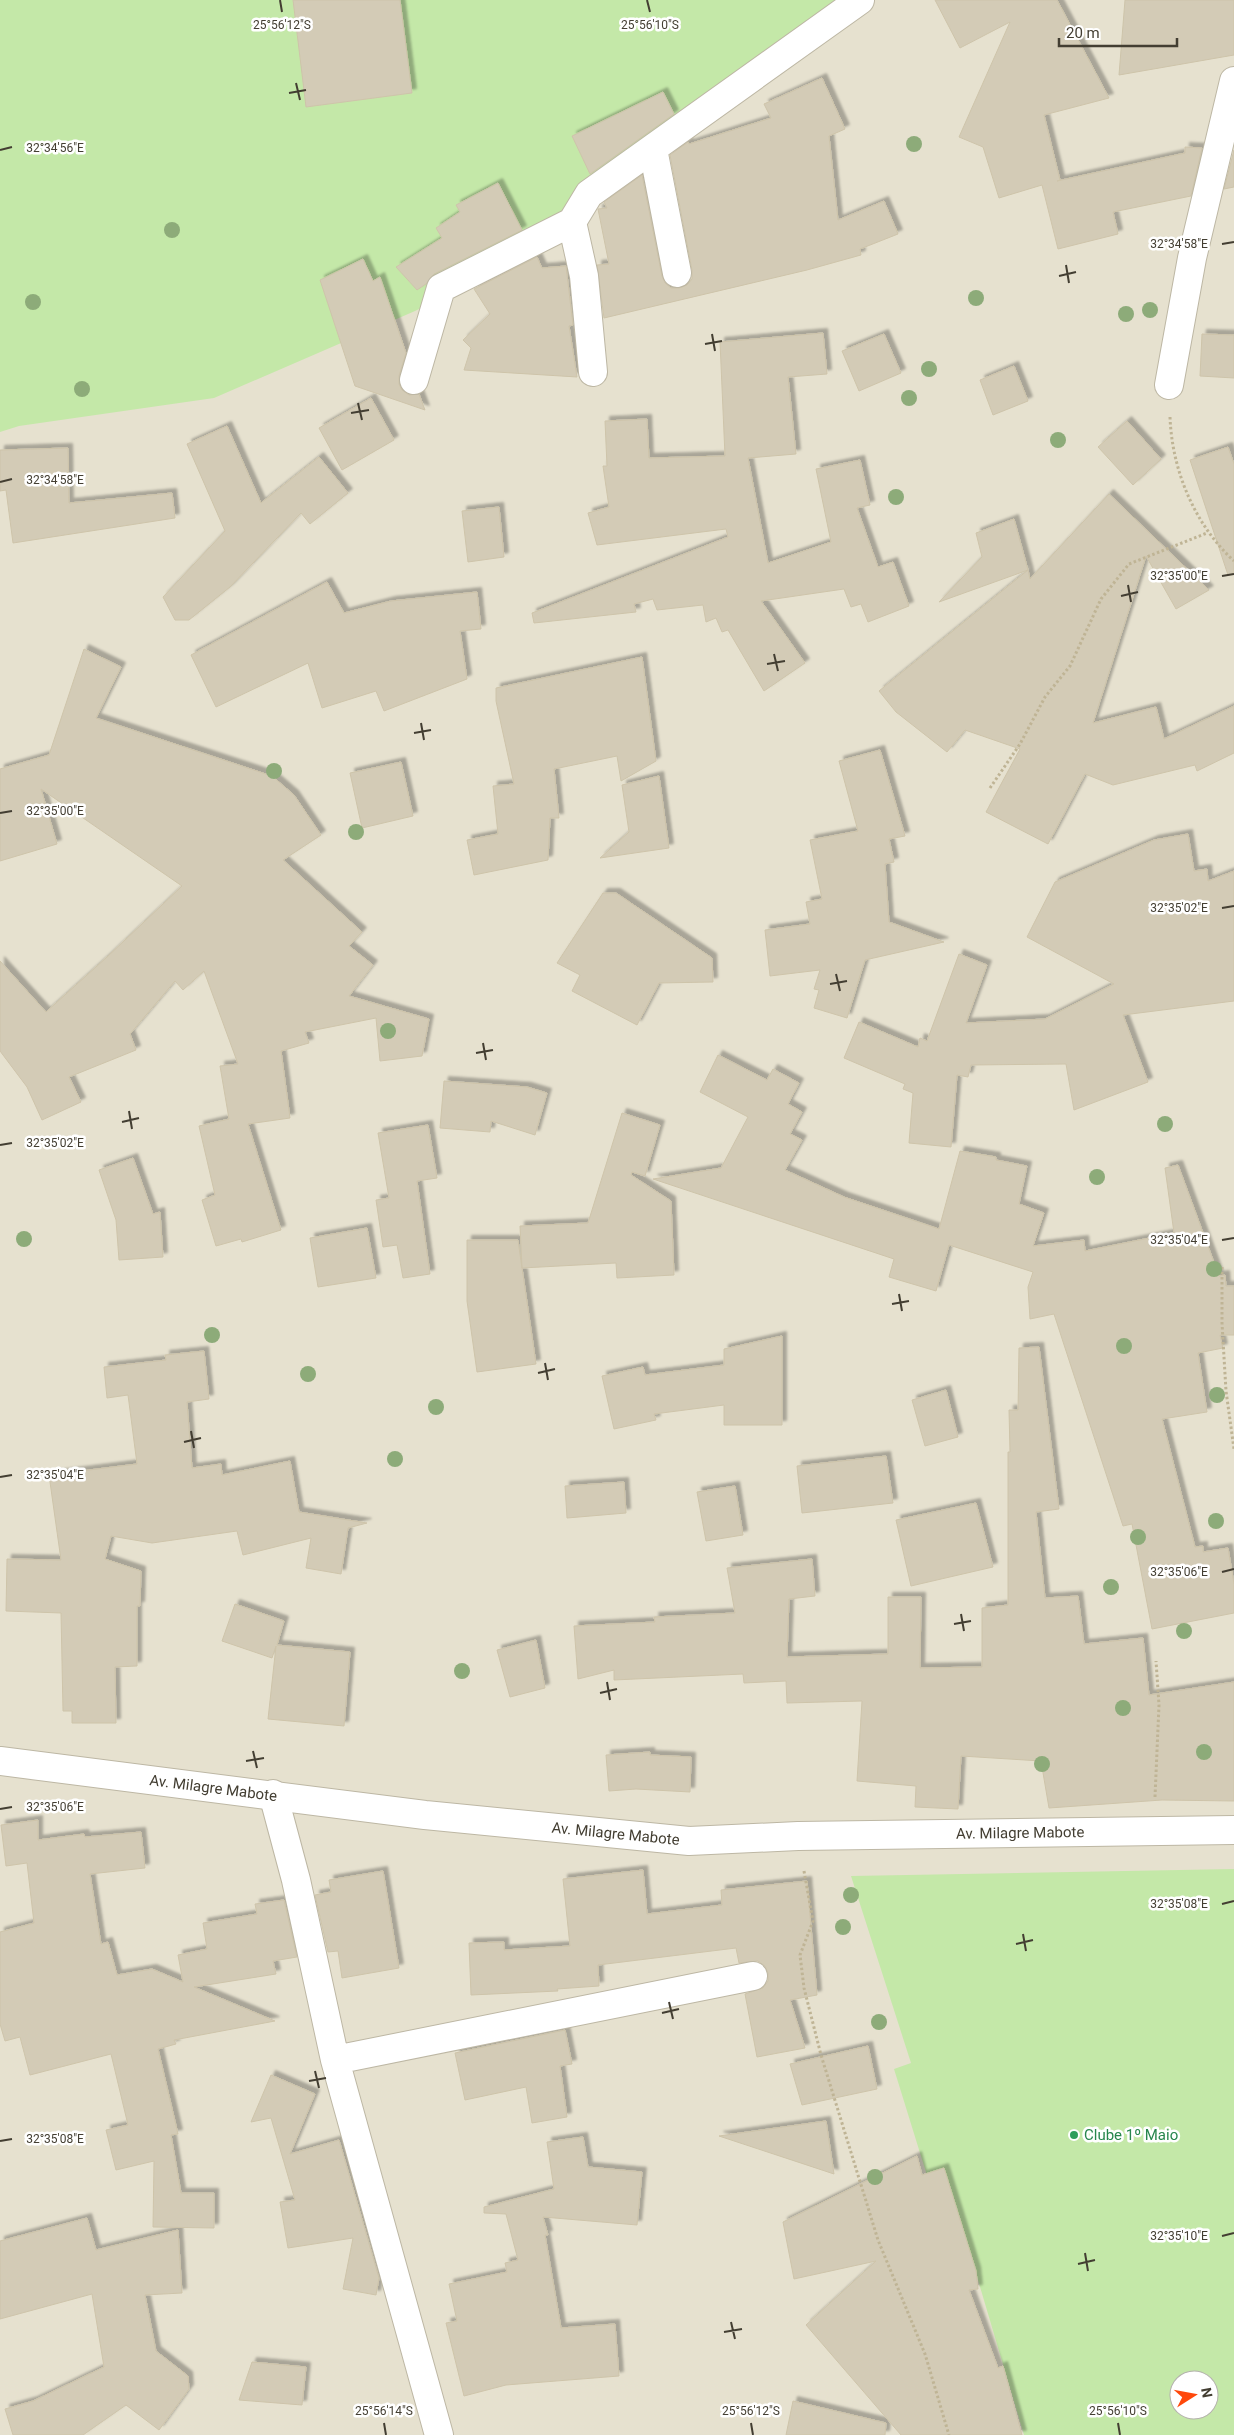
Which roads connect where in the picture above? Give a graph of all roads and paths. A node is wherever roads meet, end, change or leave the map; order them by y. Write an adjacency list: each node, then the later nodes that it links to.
1 (860, 0): 3 (street)
2 (1234, 81): 8 (street)
3 (653, 149): 4 (street); 5 (street)
4 (572, 222): 6 (street); 7 (street)
5 (677, 273)
6 (593, 372)
7 (414, 380)
8 (1169, 385): 9 (path)
9 (1208, 533): 10 (path); 11 (path)
10 (1234, 561)
11 (990, 788)
12 (1222, 1267): 13 (path)
13 (1234, 1449)
14 (1156, 1660): 17 (path)
15 (0, 1761): 16 (street, Av. Milagre Mabote)
16 (273, 1794): 19 (street, Av. Milagre Mabote); 21 (street)
17 (1154, 1830): 18 (street, Av. Milagre Mabote); 19 (street, Av. Milagre Mabote)
18 (1234, 1830)
19 (798, 1836): 23 (path)
20 (753, 1976): 21 (street)
21 (335, 2060): 22 (street)
22 (438, 2435)
23 (949, 2435)

